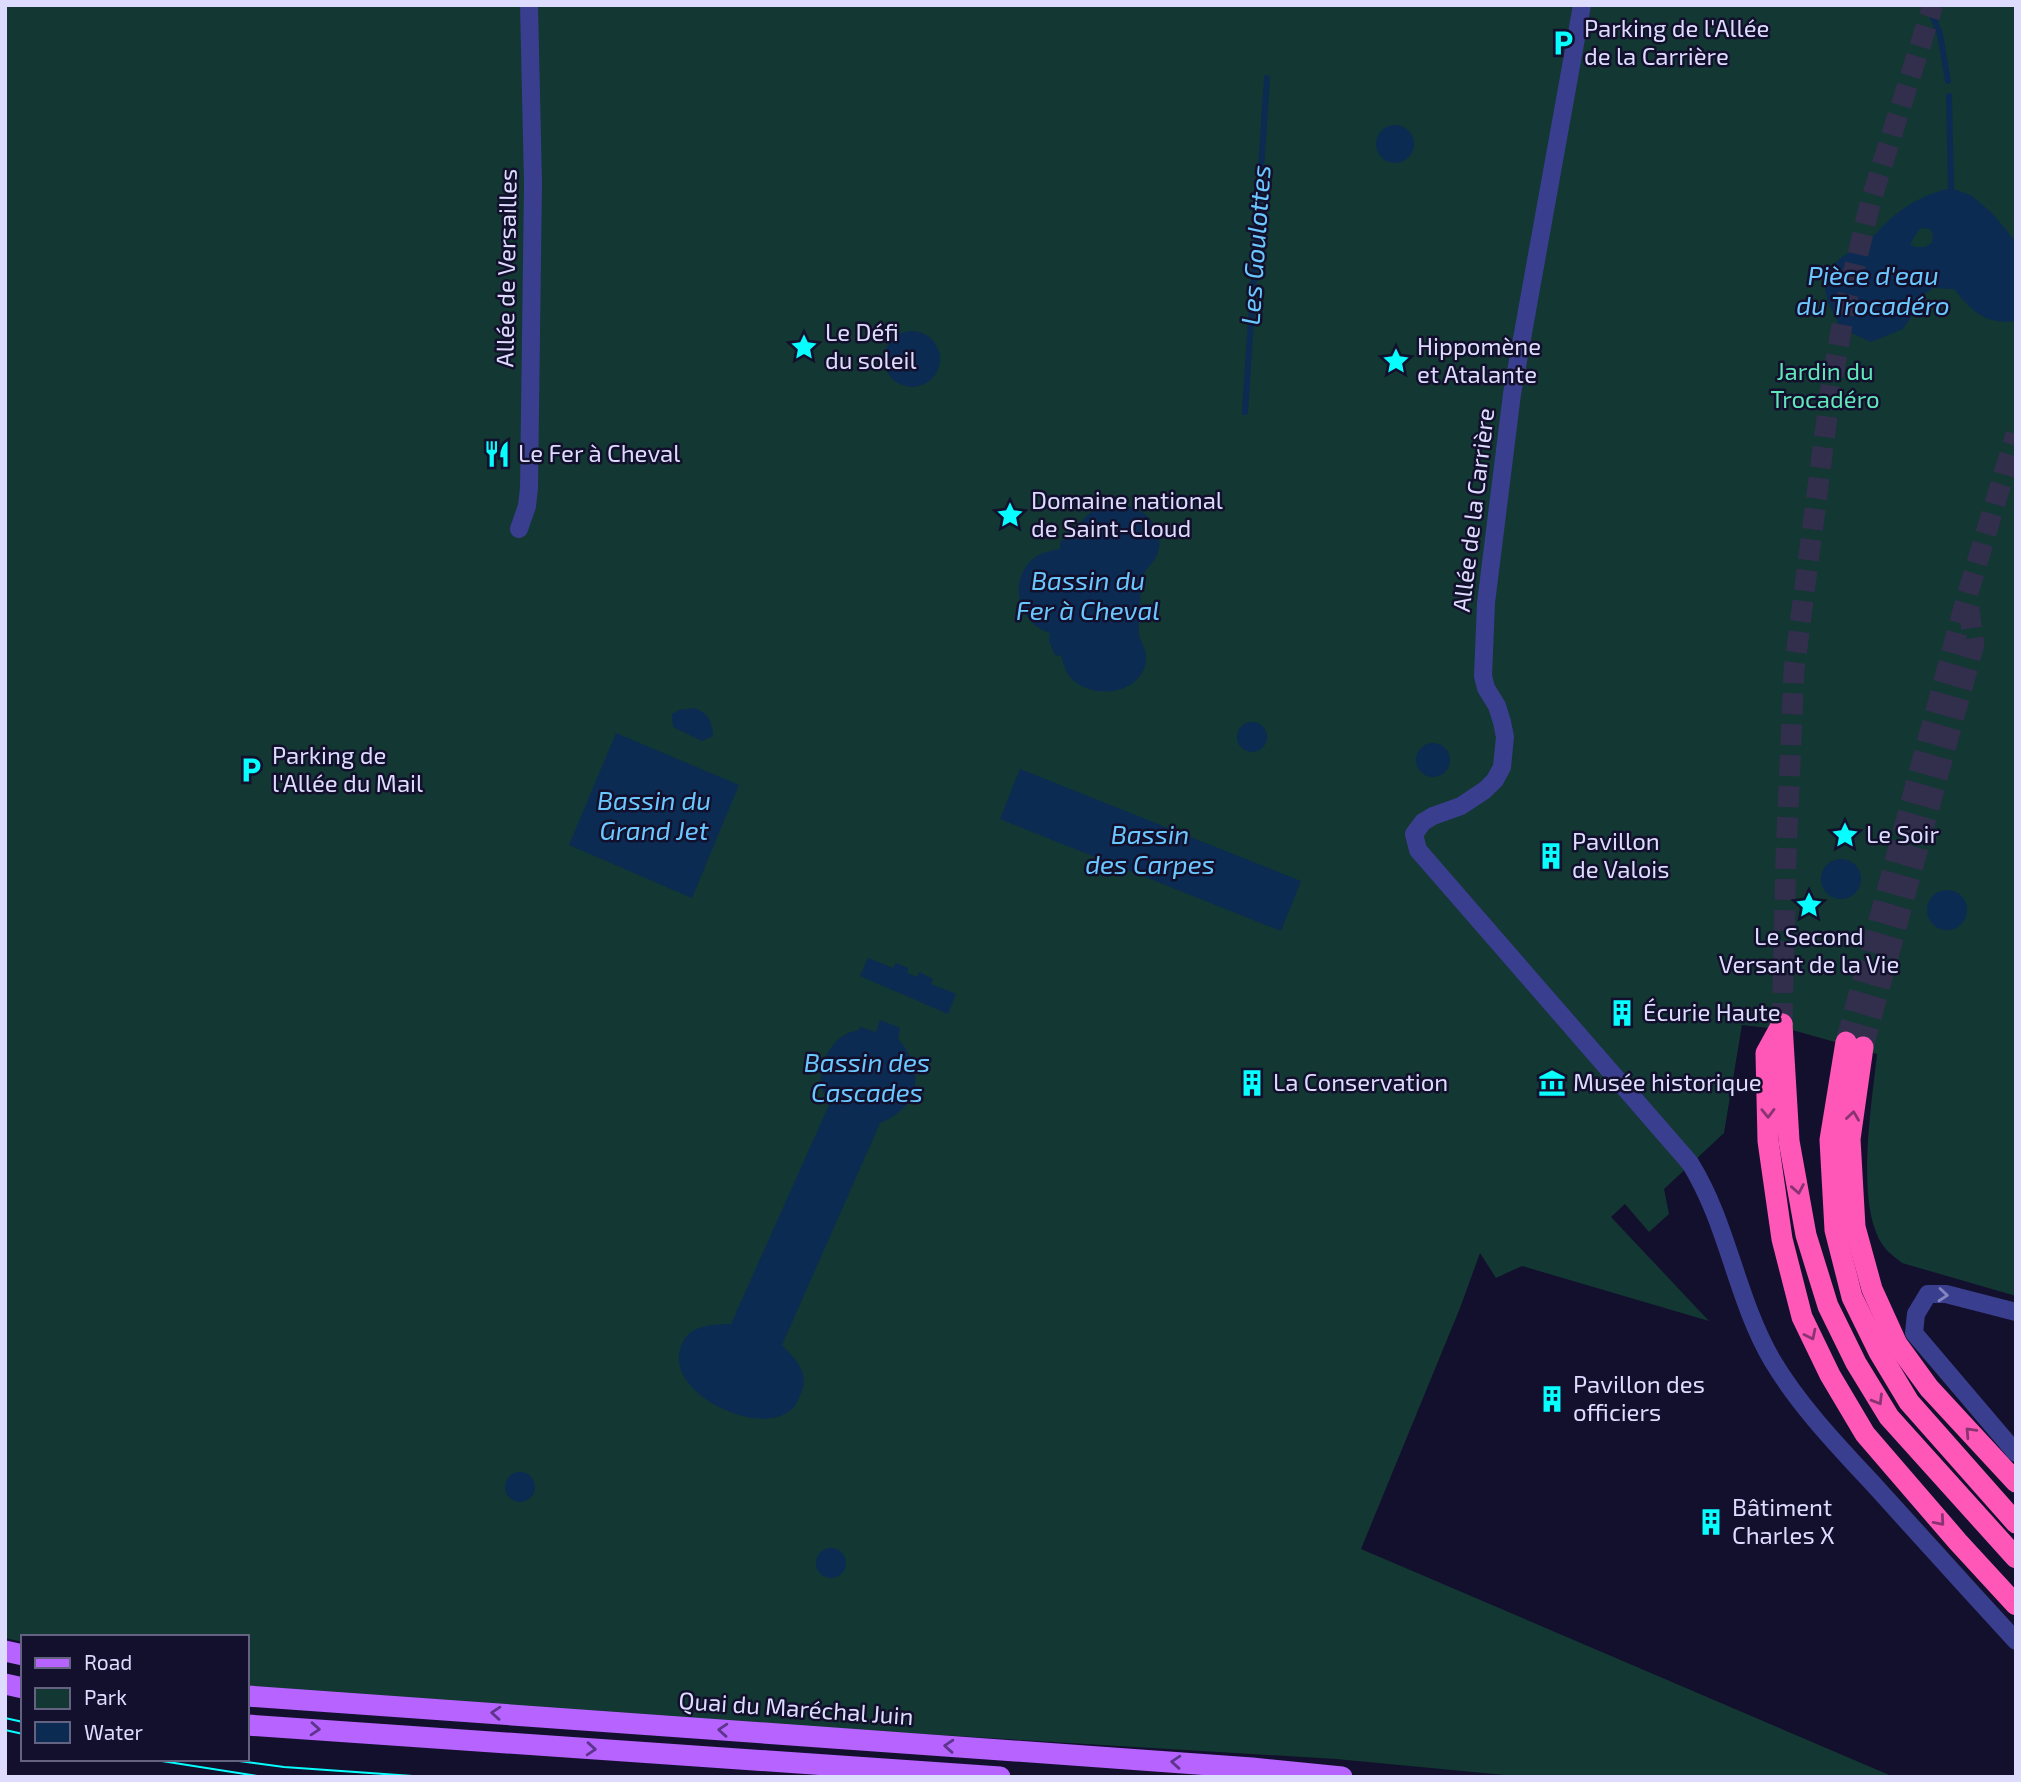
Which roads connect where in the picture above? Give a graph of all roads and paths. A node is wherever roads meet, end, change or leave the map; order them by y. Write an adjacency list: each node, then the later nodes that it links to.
1 (529, 5): 3 (street, Allée de Versailles)
2 (1582, 5): 10 (street, Allée de la Carrière)
3 (519, 529)
4 (2016, 1311): 5 (street, one-way to 4)
5 (2016, 1453)
6 (2016, 1482): 7 (highway, one-way to 7)
7 (2016, 1523)
8 (2016, 1558): 9 (highway)
9 (2016, 1605)
10 (2016, 1641)
11 (248, 1696): 14 (main road, Quai du Maréchal Juin, one-way to 11)
12 (248, 1725): 13 (main road, one-way to 13)
13 (1000, 1777)
14 (1342, 1777)

